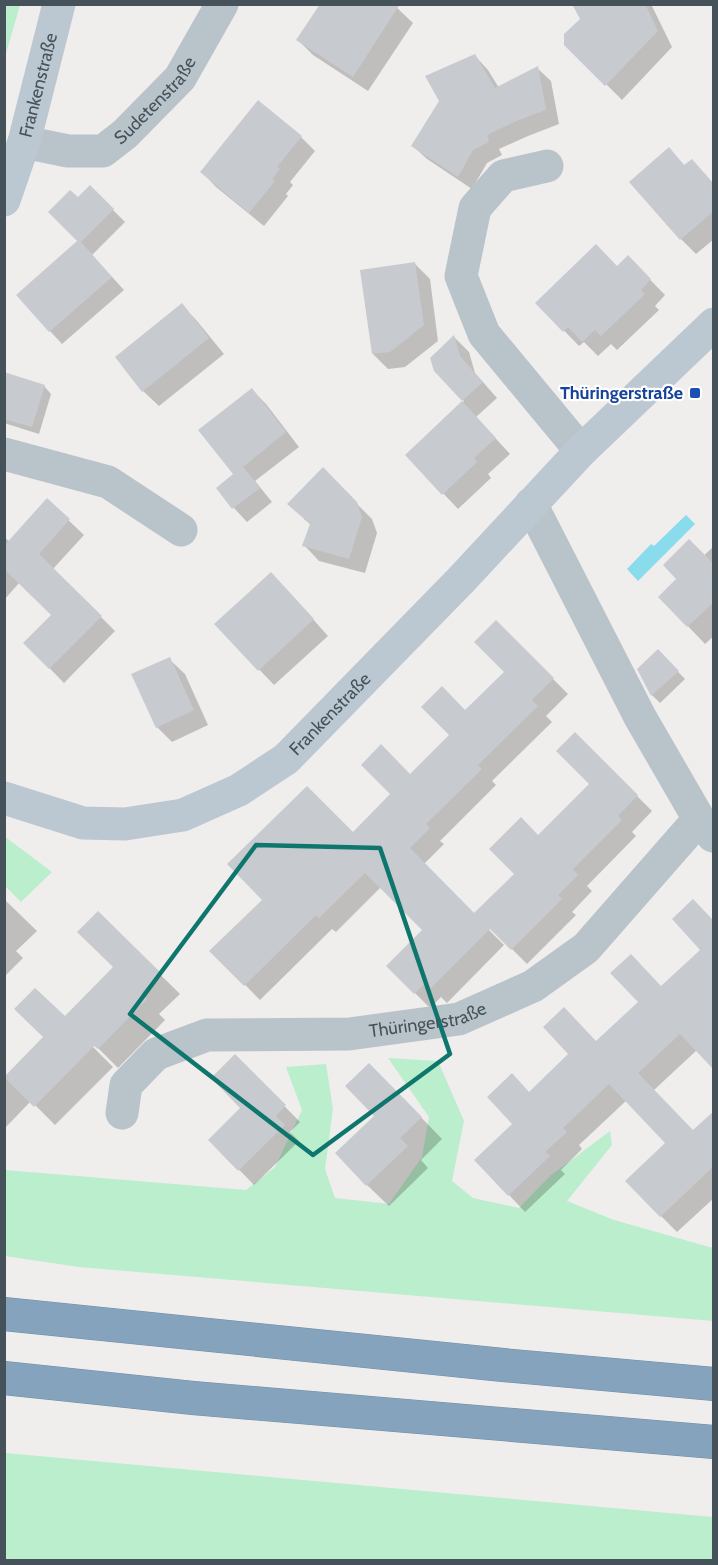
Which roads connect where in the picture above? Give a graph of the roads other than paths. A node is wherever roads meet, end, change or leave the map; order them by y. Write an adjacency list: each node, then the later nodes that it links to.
1 (59, 4): 3 (street, Frankenstraße)
2 (222, 4): 3 (street, Sudetenstraße)
3 (24, 142): 5 (street, Frankenstraße)
4 (547, 166): 7 (street)
5 (4, 200)
6 (714, 324): 7 (street, Frankenstraße)
7 (581, 451): 9 (street, Frankenstraße)
8 (4, 454): 10 (street)
9 (531, 504): 11 (street, Frankenstraße); 12 (street, Thüringerstraße)
10 (181, 530)
11 (4, 798)
12 (706, 827): 13 (street, Thüringerstraße)
13 (122, 1113)
14 (4, 1314): 16 (highway)
15 (4, 1378): 17 (highway)
16 (714, 1384)
17 (714, 1442)

